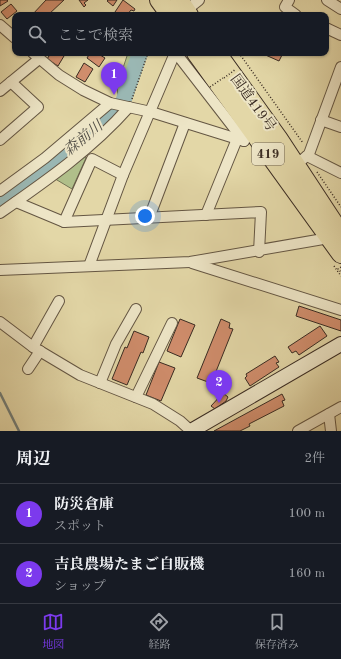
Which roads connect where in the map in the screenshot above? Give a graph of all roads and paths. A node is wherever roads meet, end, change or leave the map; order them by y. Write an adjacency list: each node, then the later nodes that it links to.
1 (159, 0): 5 (highway)
2 (199, 0): 5 (street)
3 (289, 0): 7 (street)
4 (327, 0): 6 (street)
5 (181, 8)
6 (341, 9)
7 (292, 12)
8 (0, 25): 10 (street)
9 (329, 29): 11 (street)
10 (12, 35)
11 (341, 35)
12 (36, 56): 21 (street); 26 (street)
13 (147, 56): 27 (path)
14 (175, 56): 28 (street)
15 (178, 56): 32 (street)
16 (198, 56): 45 (highway, 国道419号 / 419)
17 (219, 56): 34 (highway, 国道419号 / 419)
18 (241, 56): 23 (path)
19 (341, 67): 29 (street)
20 (236, 69): 22 (path, bridge)
21 (11, 82): 24 (street); 33 (street)
22 (210, 88)
23 (266, 90): 25 (path); 34 (path)
24 (0, 91)
25 (263, 92)
26 (110, 103): 27 (street); 37 (street)
27 (129, 107): 28 (street); 38 (street)
28 (151, 112): 30 (street); 36 (street)
29 (322, 120): 31 (street); 34 (street)
30 (185, 123): 32 (street); 42 (street)
31 (341, 127)
32 (236, 139): 41 (street)
33 (0, 140)
34 (301, 161): 35 (street); 39 (path); 45 (highway, 国道419号 / 419)
35 (341, 173)
36 (123, 175): 43 (street); 44 (street)
37 (1, 189)
38 (16, 202): 40 (street); 44 (street)
39 (341, 207)
40 (0, 213)
41 (206, 215): 42 (street); 46 (street)
42 (149, 218): 43 (street)
43 (106, 220): 44 (street); 49 (street)
44 (64, 222)
45 (335, 236): 46 (street); 47 (highway, 国道419号 / 419)
46 (259, 252): 48 (street)
47 (341, 261): 51 (path)
48 (190, 262): 49 (street); 54 (street)
49 (89, 266): 50 (street)
50 (0, 270)
51 (341, 272)
52 (59, 301): 58 (street)
53 (136, 308): 60 (street)
54 (341, 310)
55 (0, 322): 58 (street)
56 (172, 323): 61 (street)
57 (341, 344): 64 (street)
58 (37, 349): 59 (street); 60 (street)
59 (28, 369)
60 (100, 383): 61 (street)
61 (136, 397): 64 (street)
62 (341, 407): 63 (street)
63 (329, 414): 65 (street); 66 (street)
64 (191, 431)
65 (298, 431)
66 (331, 431)

